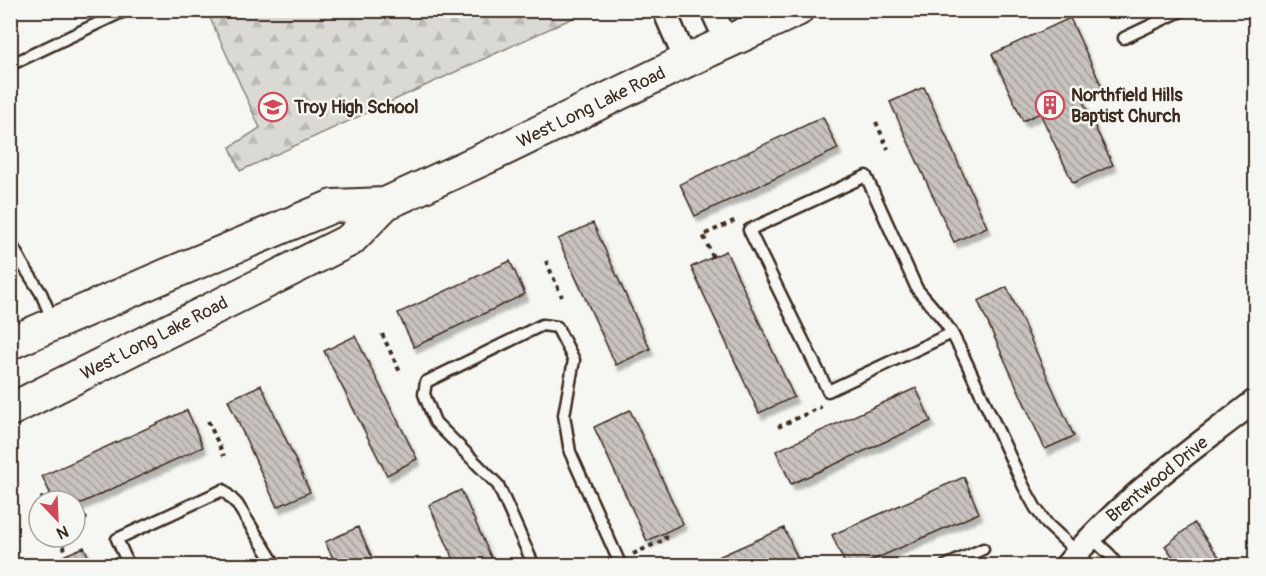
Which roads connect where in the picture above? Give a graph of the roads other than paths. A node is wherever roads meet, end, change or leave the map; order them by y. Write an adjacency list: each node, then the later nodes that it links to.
1 (126, 10): 9 (lane)
2 (664, 10): 8 (street)
3 (712, 10): 7 (street)
4 (797, 10): 7 (main road, West Long Lake Road)
5 (1183, 10): 6 (lane)
6 (1124, 38)
7 (727, 42): 8 (main road, West Long Lake Road)
8 (686, 61): 10 (main road, West Long Lake Road)
9 (11, 64)
10 (385, 204): 12 (main road, West Long Lake Road); 14 (main road, West Long Lake Road)
11 (10, 242): 13 (lane)
12 (167, 275): 13 (main road, West Long Lake Road); 14 (main road)
13 (54, 324): 16 (main road, West Long Lake Road)
14 (178, 326): 18 (main road, West Long Lake Road)
15 (952, 333): 15 (lane); 20 (lane)
16 (10, 343)
17 (1256, 400): 20 (street, Brentwood Drive)
18 (10, 410)
19 (983, 549): 25 (lane)
20 (1078, 551): 26 (lane)
21 (129, 566): 22 (lane)
22 (276, 566)
23 (534, 566): 24 (lane)
24 (621, 566)
25 (945, 566)
26 (1117, 566)

